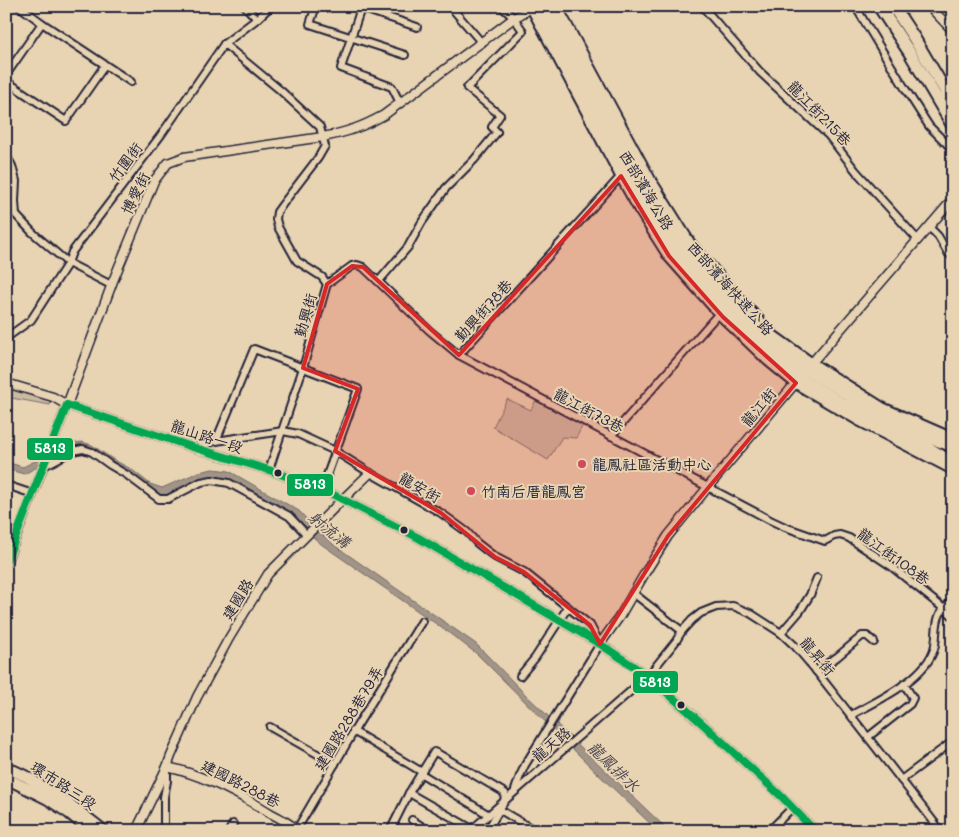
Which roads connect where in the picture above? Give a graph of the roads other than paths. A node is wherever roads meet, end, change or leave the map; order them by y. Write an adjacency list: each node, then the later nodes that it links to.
1 (20, 6): 20 (street)
2 (245, 6): 17 (street)
3 (271, 6): 17 (street, 竹圍街)
4 (316, 6): 23 (street)
5 (450, 6): 24 (street)
6 (501, 6): 18 (street)
7 (547, 6): 39 (main road, 西部濱海快速公路)
8 (556, 6): 33 (main road, 西部濱海公路)
9 (702, 6): 43 (street, 龍江街215巷)
10 (854, 6): 36 (street)
11 (879, 6): 34 (highway)
12 (893, 6): 32 (highway)
13 (929, 6): 19 (street)
14 (933, 6): 19 (street)
15 (359, 7): 21 (street); 23 (street)
16 (534, 7): 18 (street, 博愛街); 38 (main road, 西部濱海公路); 44 (main road, 西部濱海快速公路)
17 (257, 18): 25 (street, 竹圍街)
18 (514, 18): 24 (street, 博愛街); 47 (street)
19 (940, 18): 22 (street)
20 (42, 24): 27 (street); 28 (street)
21 (417, 27)
22 (953, 31)
23 (351, 37): 26 (street); 31 (street)
24 (482, 43): 31 (street, 博愛街)
25 (224, 44): 35 (street); 46 (street, 竹圍街)
26 (405, 56)
27 (105, 65): 29 (street); 30 (street)
28 (6, 75)
29 (6, 81)
30 (131, 82)
31 (400, 103): 35 (street, 博愛街)
32 (953, 104)
33 (610, 109): 39 (main road); 54 (main road, 西部濱海公路)
34 (953, 126)
35 (323, 137): 48 (street, 勤興街); 49 (street, 博愛街)
36 (953, 150)
37 (6, 155): 46 (street)
38 (621, 176): 41 (main road, 西部濱海公路); 52 (street, 勤興街78巷)
39 (641, 182): 54 (main road, 西部濱海快速公路)
40 (953, 199): 42 (street, 龍江街)
41 (640, 210): 44 (main road); 50 (main road, 西部濱海公路)
42 (930, 229): 43 (street, 龍江街); 45 (street)
43 (918, 240): 54 (street, 龍江街)
44 (672, 245): 54 (main road, 西部濱海快速公路)
45 (953, 257)
46 (68, 263): 49 (street); 51 (street, 竹圍街)
47 (378, 281): 48 (street, 勤興街78巷); 52 (street, 勤興街78巷)
48 (327, 284): 53 (street, 勤興街)
49 (111, 285): 56 (street, 博愛街)
50 (719, 313): 54 (main road, 西部濱海公路); 59 (street)
51 (6, 338)
52 (459, 355): 59 (street, 龍江街73巷)
53 (303, 368): 57 (street, 勤興街); 61 (street); 64 (street)
54 (803, 374): 58 (main road, 西部濱海公路); 58 (main road, 西部濱海快速公路); 68 (main road, 西部濱海公路); 72 (street, 龍江街)
55 (6, 383): 56 (street, 龍山路一段)
56 (67, 405): 62 (street, 龍山路一段); 66 (street, 博愛街)
57 (283, 431): 61 (street, 龍安街); 64 (street, 龍安街); 69 (street, 勤興街)
58 (923, 435): 60 (highway); 63 (highway); 65 (main road, 西部濱海快速公路); 67 (highway)
59 (611, 436): 72 (street, 龍江街73巷)
60 (953, 440)
61 (216, 441): 62 (street, 龍安街)
62 (192, 447): 69 (street, 龍山路一段)
63 (953, 447)
64 (335, 451): 70 (street, 龍安街); 73 (street)
65 (953, 457)
66 (46, 461): 74 (street, 博愛街); 76 (street)
67 (953, 463)
68 (953, 469)
69 (269, 470): 73 (street, 龍山路一段)
70 (370, 474): 75 (street, 建國路); 81 (street, 龍安街)
71 (6, 485): 74 (street)
72 (708, 487): 79 (street, 龍江街); 82 (street, 龍江街108巷)
73 (322, 489): 75 (street, 龍山路一段)
74 (33, 494): 77 (street, 博愛街)
75 (342, 500): 76 (street, 建國路); 85 (street, 龍山路一段)
76 (307, 535): 101 (street, 建國路)
77 (6, 563)
78 (817, 578): 87 (street)
79 (633, 593): 86 (street); 89 (street, 龍江街)
80 (953, 599): 82 (street)
81 (568, 607): 85 (street); 89 (street, 龍安街)
82 (944, 609): 83 (street, 龍江街108巷); 93 (street)
83 (953, 616)
84 (422, 621): 96 (street, 建國路288巷79弄)
85 (560, 621): 89 (street, 龍山路一段); 91 (street)
86 (682, 631): 87 (street, 龍昇街); 92 (street, 龍昇街)
87 (781, 634): 90 (street, 龍昇街)
88 (874, 642): 90 (street)
89 (600, 644): 92 (street, 龍山路一段); 105 (street)
90 (816, 671): 94 (street, 龍昇街)
91 (520, 676)
92 (648, 676): 105 (street, 龍天路); 108 (street, 龍山路一段)
93 (904, 684): 94 (street); 97 (street)
94 (851, 715): 97 (street, 龍昇街)
95 (270, 727): 99 (street)
96 (354, 731): 99 (street, 建國路288巷79弄); 102 (street)
97 (868, 737): 104 (street, 龍昇街)
98 (953, 749): 104 (street)
99 (335, 764): 112 (street, 建國路288巷79弄)
100 (6, 767): 115 (main road, 環市路三段)
101 (167, 767): 112 (street, 建國路288巷); 116 (street, 建國路); 117 (street, 建國路)
102 (423, 774): 106 (street); 107 (street); 110 (street)
103 (6, 778): 114 (main road, 環市路三段)
104 (901, 780): 124 (street, 龍昇街)
105 (515, 791): 107 (street, 龍天路)
106 (410, 793): 113 (street); 118 (street)
107 (504, 802): 109 (street); 110 (street, 龍天路)
108 (792, 808): 122 (street); 123 (street, 龍山路一段)
109 (500, 810): 120 (street); 121 (street)
110 (489, 815): 113 (street, 龍天路)
111 (412, 820): 119 (street)
112 (298, 830)
113 (473, 830)
114 (91, 831)
115 (104, 831)
116 (136, 831)
117 (164, 831)
118 (390, 831)
119 (429, 831)
120 (487, 831)
121 (536, 831)
122 (769, 831)
123 (815, 831)
124 (941, 831)

